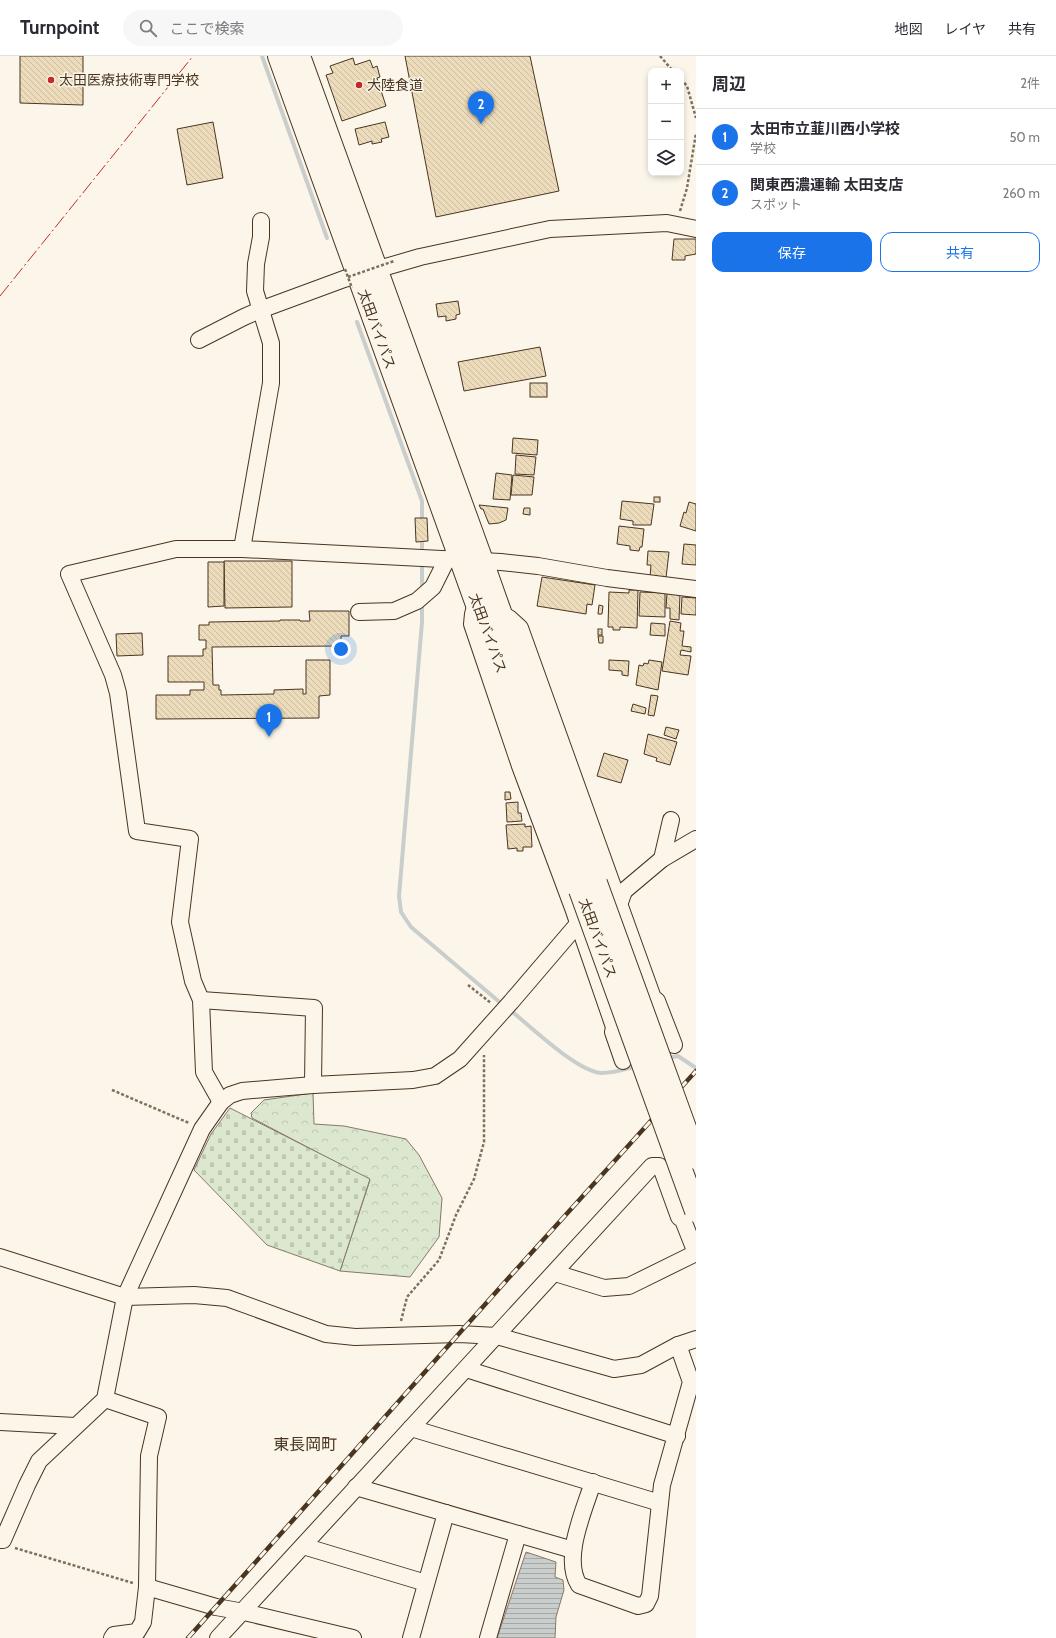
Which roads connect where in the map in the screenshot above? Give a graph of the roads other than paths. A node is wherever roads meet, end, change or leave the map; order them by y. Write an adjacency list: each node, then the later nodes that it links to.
1 (279, 56): 5 (highway, 太田バイパス)
2 (299, 56): 5 (highway, 太田バイパス)
3 (261, 220): 6 (street)
4 (696, 229): 5 (street)
5 (362, 273): 6 (street); 9 (highway, 太田バイパス)
6 (260, 310): 7 (street); 8 (street)
7 (199, 340)
8 (242, 549): 9 (street); 20 (street)
9 (464, 560): 10 (street); 11 (highway, 太田バイパス); 12 (street); 13 (highway, 太田バイパス)
10 (696, 589)
11 (477, 602): 17 (highway, 太田バイパス); 19 (street)
12 (359, 612)
13 (500, 612): 17 (highway, 太田バイパス); 18 (street)
14 (671, 820): 16 (street)
15 (696, 839): 16 (street)
16 (662, 858): 18 (street)
17 (588, 886): 25 (highway, 太田バイパス, bridge); 26 (highway, 太田バイパス, bridge)
18 (620, 897): 19 (street); 21 (street)
19 (578, 924): 22 (street); 23 (street)
20 (201, 1000): 23 (street); 24 (street)
21 (674, 1045)
22 (623, 1061)
23 (313, 1086): 24 (street)
24 (221, 1102): 30 (street)
25 (696, 1158)
26 (696, 1211)
27 (696, 1253): 29 (street); 29 (street)
28 (0, 1257): 30 (street)
29 (554, 1273): 31 (street)
30 (125, 1297): 31 (street); 35 (street)
31 (497, 1336): 33 (street); 34 (street)
32 (696, 1339): 33 (street)
33 (678, 1345): 39 (street)
34 (466, 1369): 38 (street); 39 (street)
35 (105, 1399): 37 (street); 49 (street)
36 (0, 1422): 37 (street)
37 (75, 1426): 45 (street)
38 (411, 1428): 40 (street); 41 (street)
39 (677, 1436): 42 (street)
40 (593, 1482): 42 (street); 47 (street)
41 (356, 1487): 43 (street); 46 (street)
42 (660, 1503): 47 (street)
43 (446, 1513): 44 (street); 48 (street)
44 (518, 1534): 47 (street); 55 (street)
45 (1, 1540)
46 (303, 1546): 48 (street); 50 (street)
47 (573, 1550)
48 (426, 1582): 54 (street)
49 (147, 1587): 50 (street); 51 (street)
50 (244, 1612): 52 (street); 53 (street)
51 (112, 1638)
52 (218, 1638)
53 (352, 1638)
54 (411, 1638)
55 (488, 1638)

